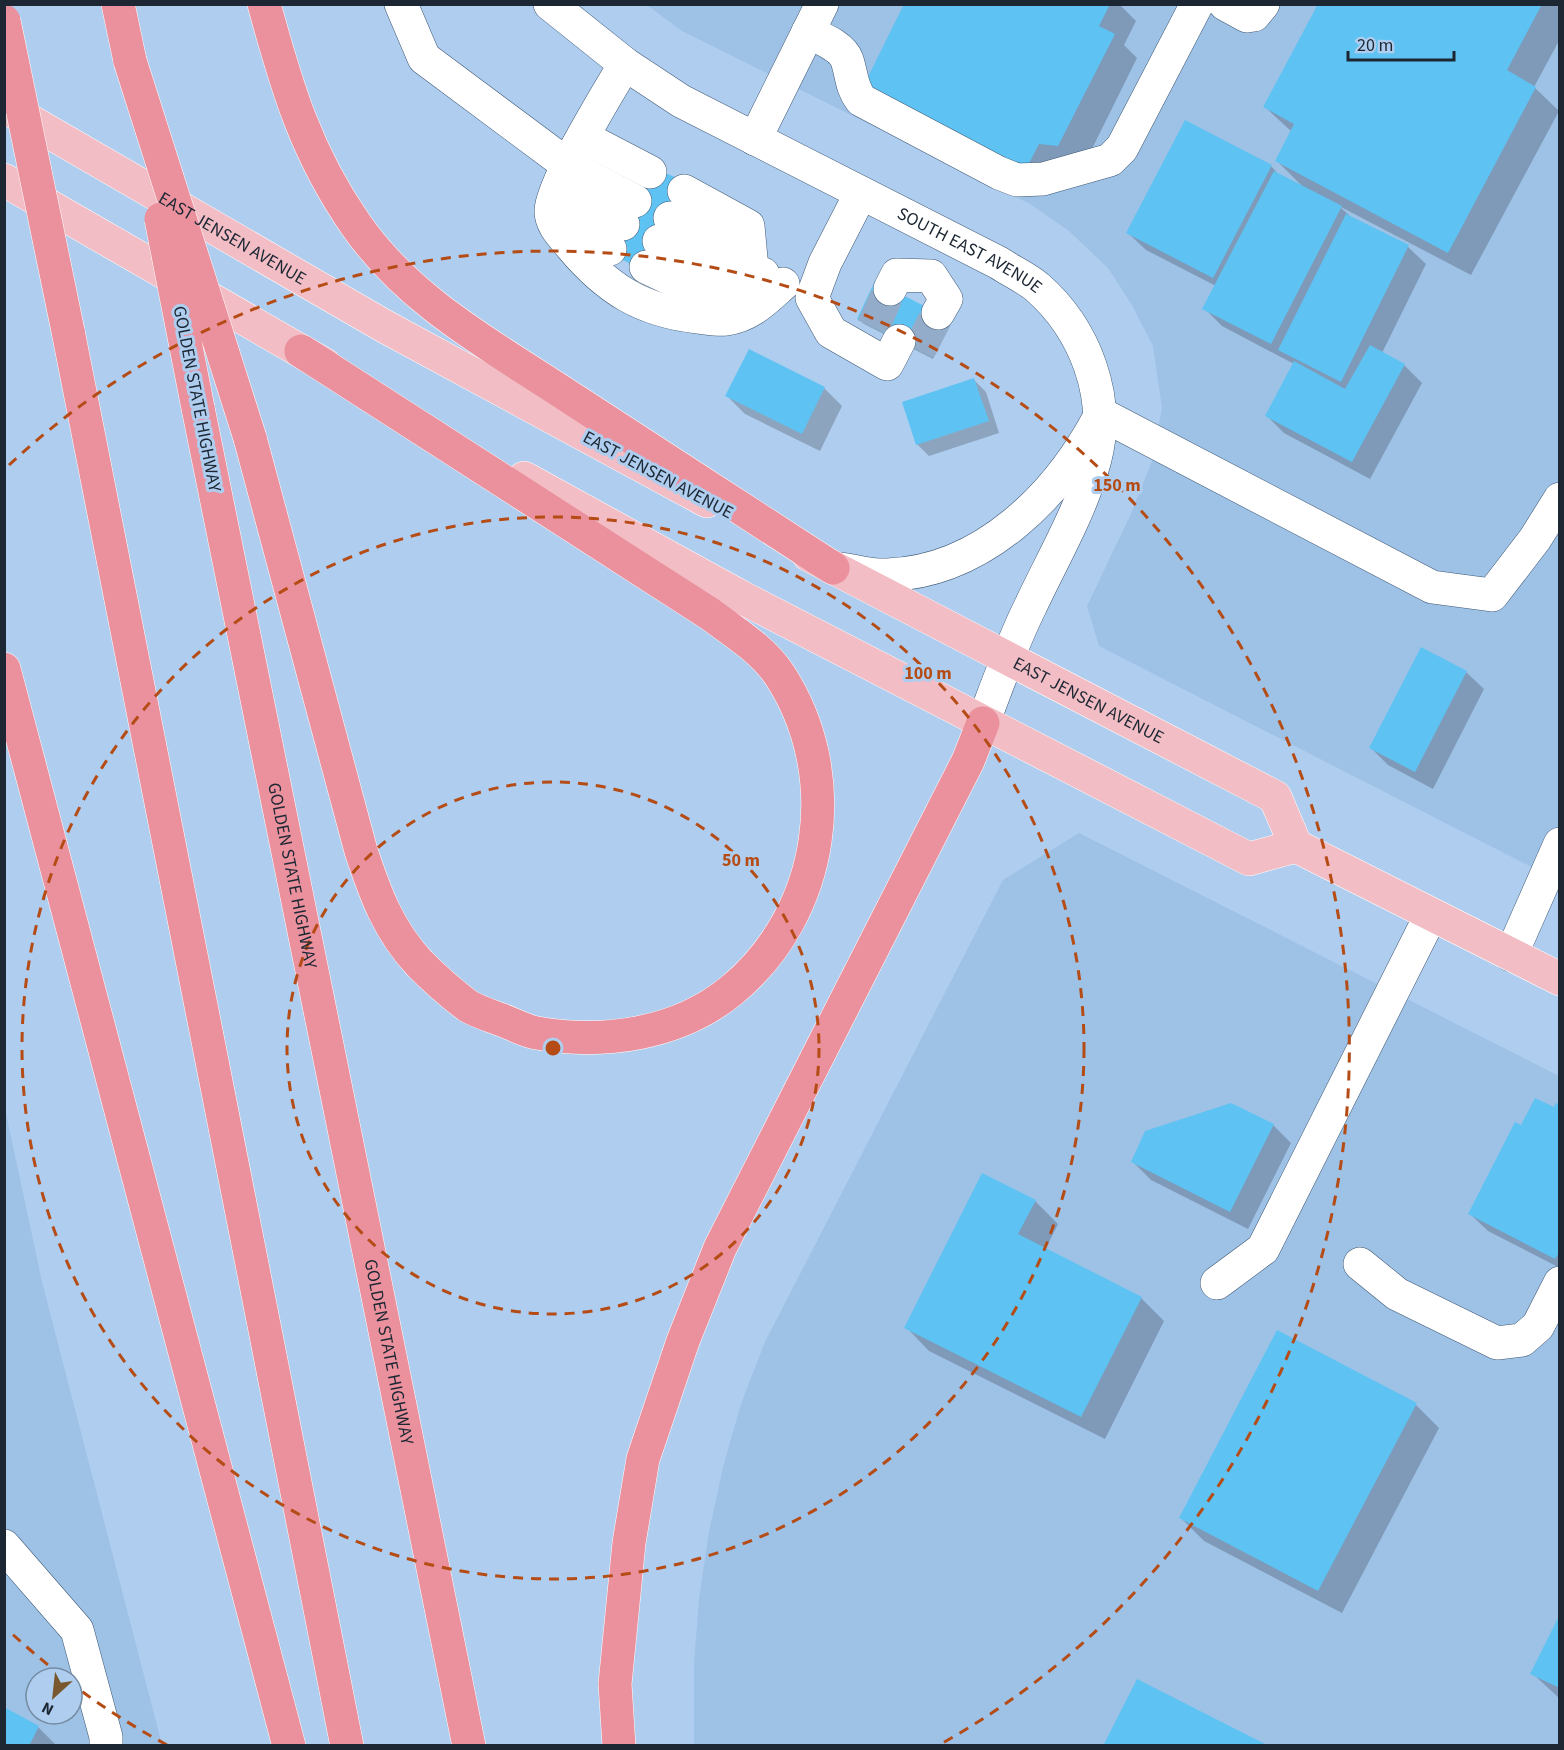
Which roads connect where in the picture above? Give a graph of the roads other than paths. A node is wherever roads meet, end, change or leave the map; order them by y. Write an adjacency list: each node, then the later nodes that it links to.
1 (118, 4): 10 (highway, GOLDEN STATE HIGHWAY)
2 (264, 4): 30 (highway)
3 (401, 4): 18 (street)
4 (550, 4): 11 (street, SOUTH EAST AVENUE)
5 (1197, 4): 8 (street)
6 (1225, 4): 7 (street)
7 (1263, 4)
8 (815, 18): 15 (street)
9 (4, 21): 25 (highway, bridge)
10 (130, 61): 27 (highway, bridge); 46 (highway, GOLDEN STATE HIGHWAY, bridge)
11 (625, 64): 14 (street); 15 (street, SOUTH EAST AVENUE)
12 (4, 106): 30 (main road, EAST JENSEN AVENUE)
13 (4, 123): 25 (highway, bridge)
14 (584, 137): 16 (street); 18 (street)
15 (754, 139): 19 (street, SOUTH EAST AVENUE)
16 (650, 172)
17 (4, 180): 27 (main road)
18 (559, 189): 18 (street); 22 (street)
19 (861, 193): 20 (street, SOUTH EAST AVENUE); 24 (street)
20 (950, 237): 23 (street); 28 (street, SOUTH EAST AVENUE)
21 (752, 269): 21 (street); 22 (street)
22 (783, 284): 24 (street)
23 (919, 295)
24 (812, 298): 26 (street)
25 (68, 331): 45 (highway)
26 (888, 346)
27 (301, 351): 33 (main road)
28 (1101, 414): 29 (street); 30 (street); 31 (street, SOUTH EAST AVENUE)
29 (1560, 499)
30 (833, 568): 31 (main road, EAST JENSEN AVENUE)
31 (1008, 660): 33 (street, SOUTH EAST AVENUE); 35 (main road, EAST JENSEN AVENUE)
32 (4, 669): 44 (highway)
33 (983, 723): 35 (main road); 47 (highway)
34 (1560, 844): 37 (street)
35 (1296, 846): 36 (main road)
36 (1431, 915): 37 (main road); 40 (street)
37 (1511, 955): 38 (main road)
38 (1560, 979)
39 (1360, 1264): 41 (street)
40 (1217, 1283)
41 (1560, 1283)
42 (4, 1546): 43 (street)
43 (106, 1746)
44 (289, 1746)
45 (348, 1746)
46 (469, 1746)
47 (619, 1746)

